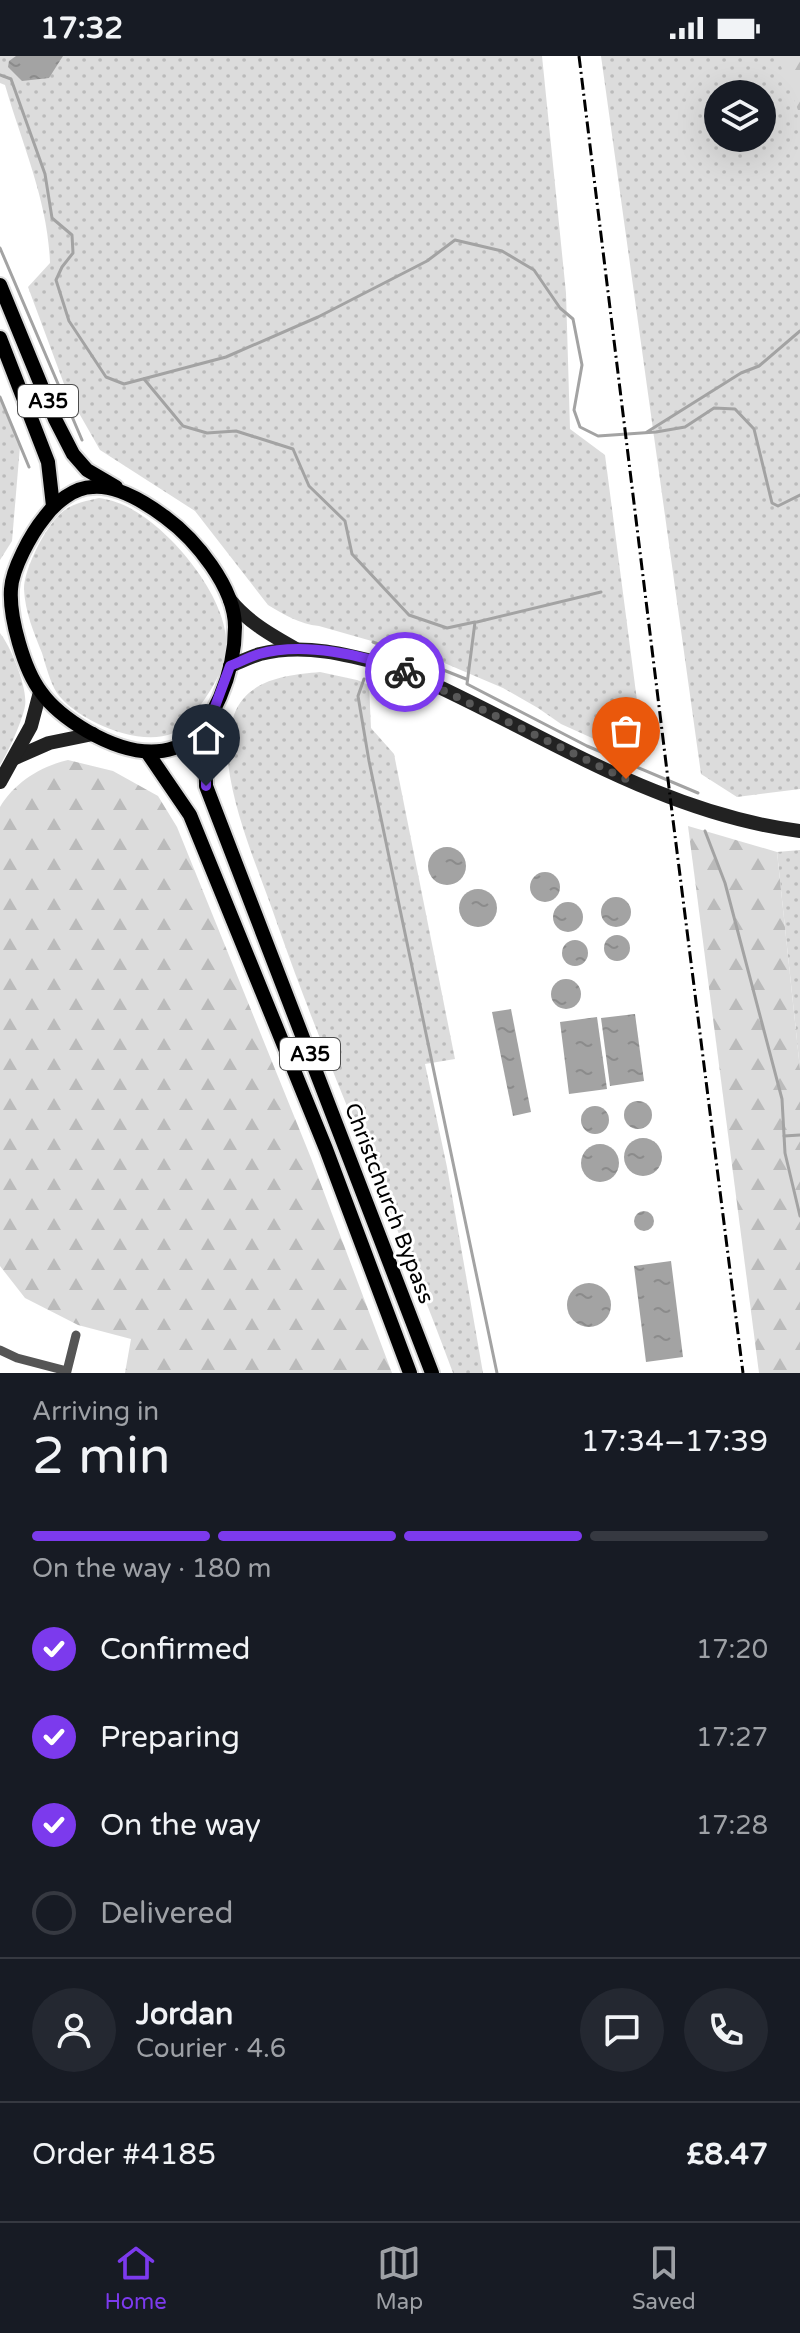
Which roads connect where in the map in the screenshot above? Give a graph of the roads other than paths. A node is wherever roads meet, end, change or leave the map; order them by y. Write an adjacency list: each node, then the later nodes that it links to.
1 (0, 285): 3 (main road, A35)
2 (0, 338): 4 (main road, A35)
3 (126, 493): 4 (main road); 5 (main road)
4 (53, 506): 8 (main road)
5 (227, 596): 6 (main road); 7 (main road)
6 (296, 649): 7 (main road); 14 (main road)
7 (230, 666): 9 (main road)
8 (40, 692): 10 (main road); 12 (main road)
9 (206, 731): 11 (main road); 19 (main road, Christchurch Bypass / A35)
10 (93, 734): 11 (main road); 12 (main road)
11 (147, 752): 18 (main road, Christchurch Bypass / A35)
12 (15, 758): 13 (main road)
13 (0, 782)
14 (800, 831)
15 (76, 1335): 17 (street)
16 (0, 1350): 17 (street)
17 (67, 1372)
18 (410, 1373)
19 (432, 1373)

